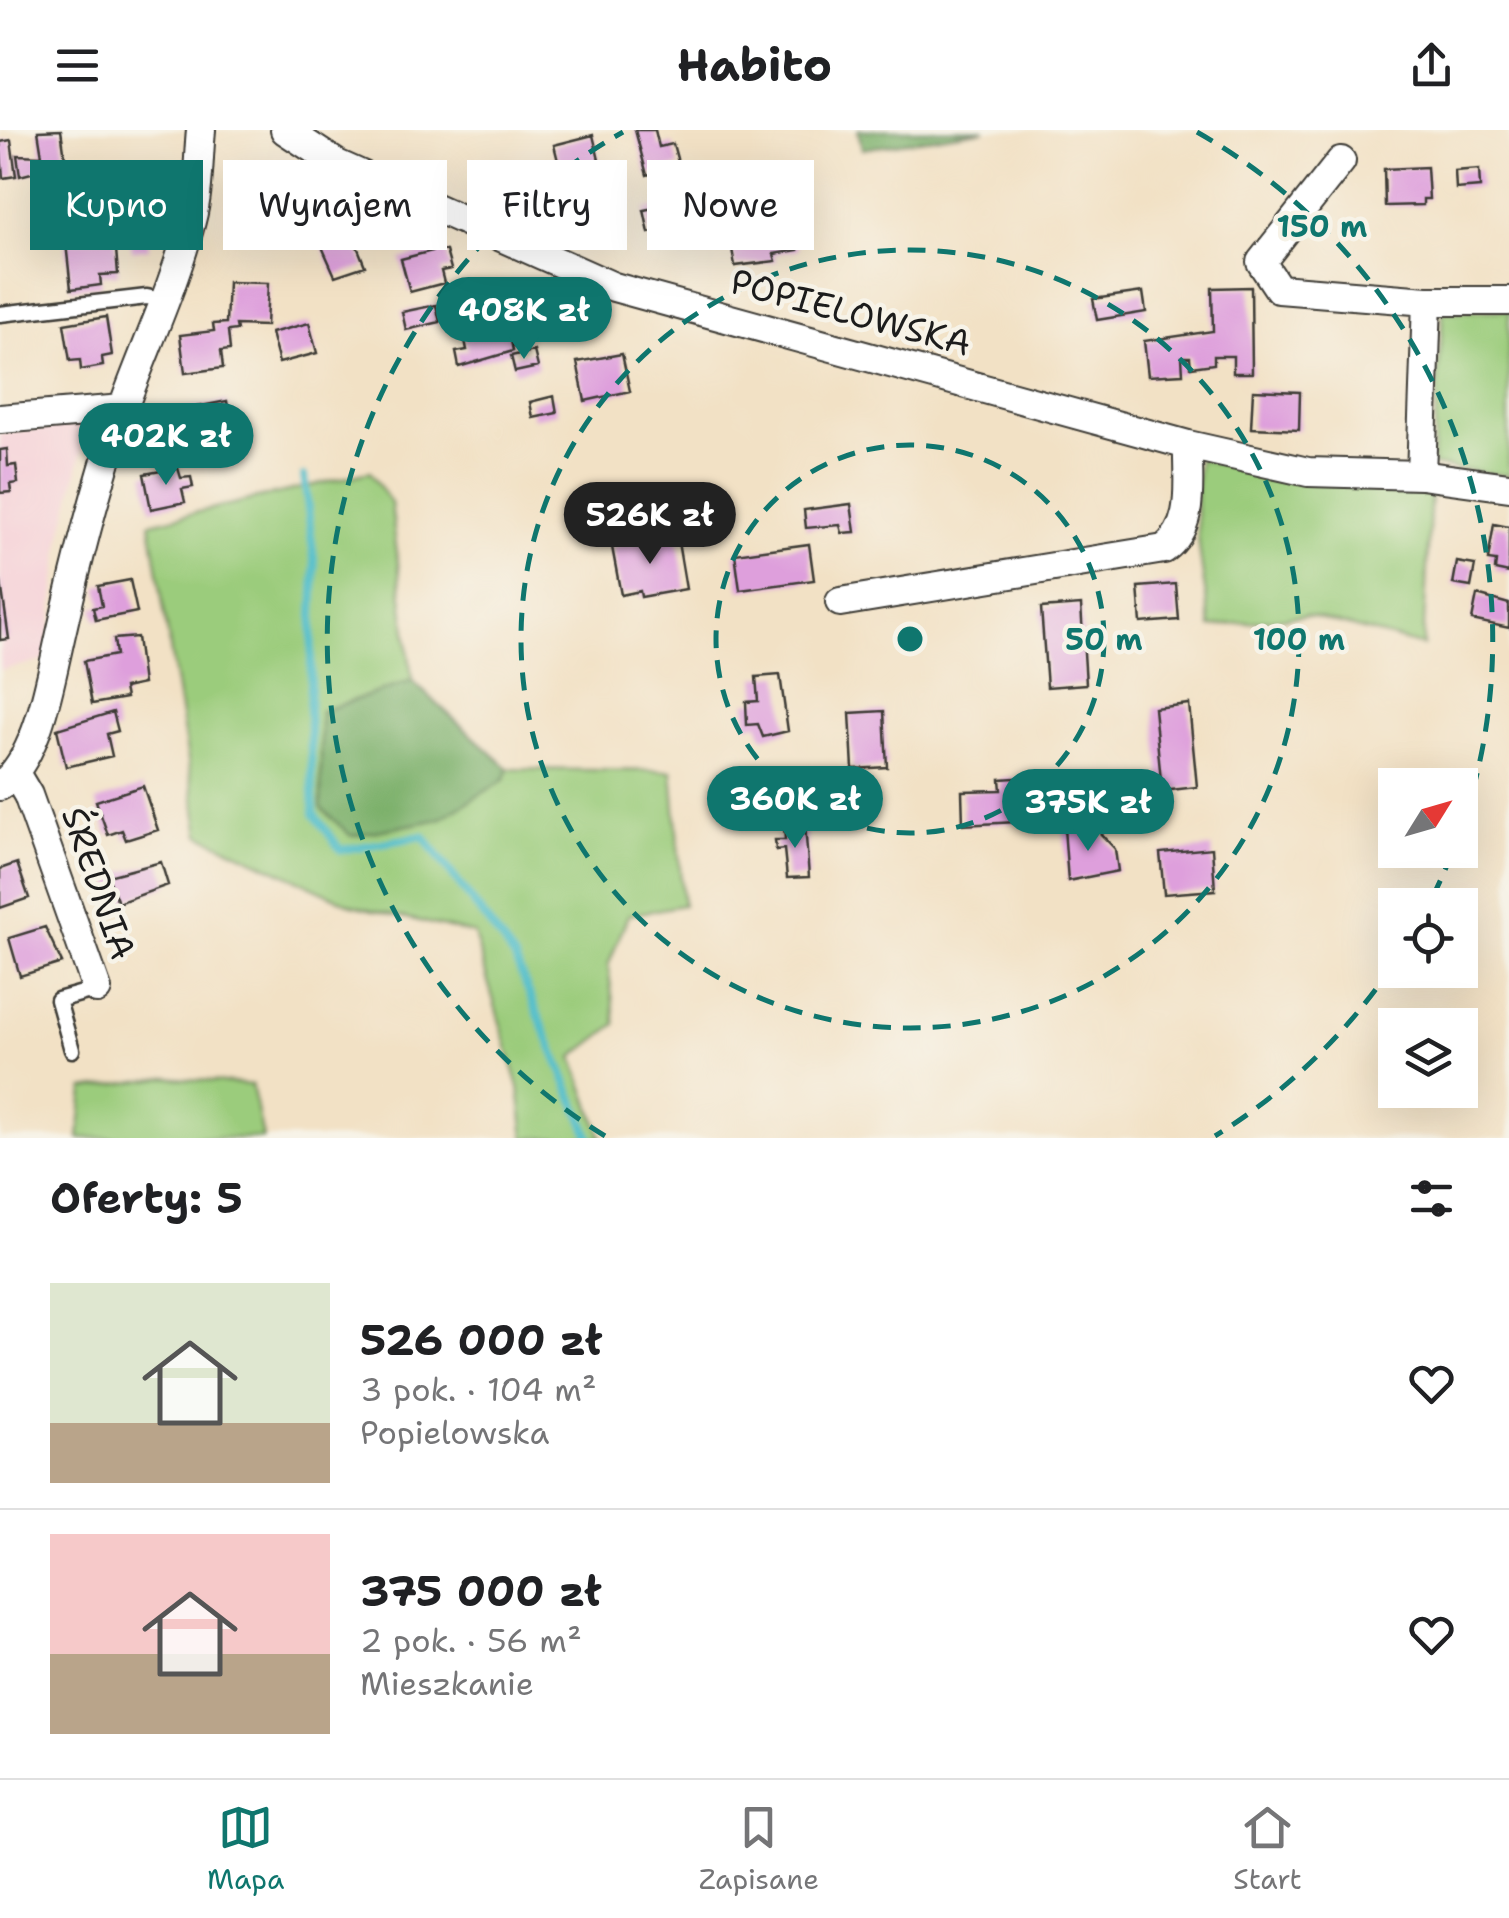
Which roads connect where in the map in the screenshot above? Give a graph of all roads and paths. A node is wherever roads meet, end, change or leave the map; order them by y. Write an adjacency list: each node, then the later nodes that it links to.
1 (201, 130): 4 (street, ŚREDNIA)
2 (284, 130): 10 (street, POPIELOWSKA)
3 (1341, 161): 5 (street)
4 (166, 301): 7 (lane); 8 (street, ŚREDNIA)
5 (1428, 301): 6 (street); 11 (street)
6 (1509, 301)
7 (0, 314)
8 (123, 409): 9 (street); 14 (street, ŚREDNIA)
9 (0, 419)
10 (1188, 444): 11 (street, POPIELOWSKA); 13 (street)
11 (1421, 474): 12 (street, POPIELOWSKA)
12 (1509, 487)
13 (840, 602)
14 (8, 780): 15 (street, ŚREDNIA)
15 (96, 989): 16 (lane, ŚREDNIA)
16 (72, 1050)

